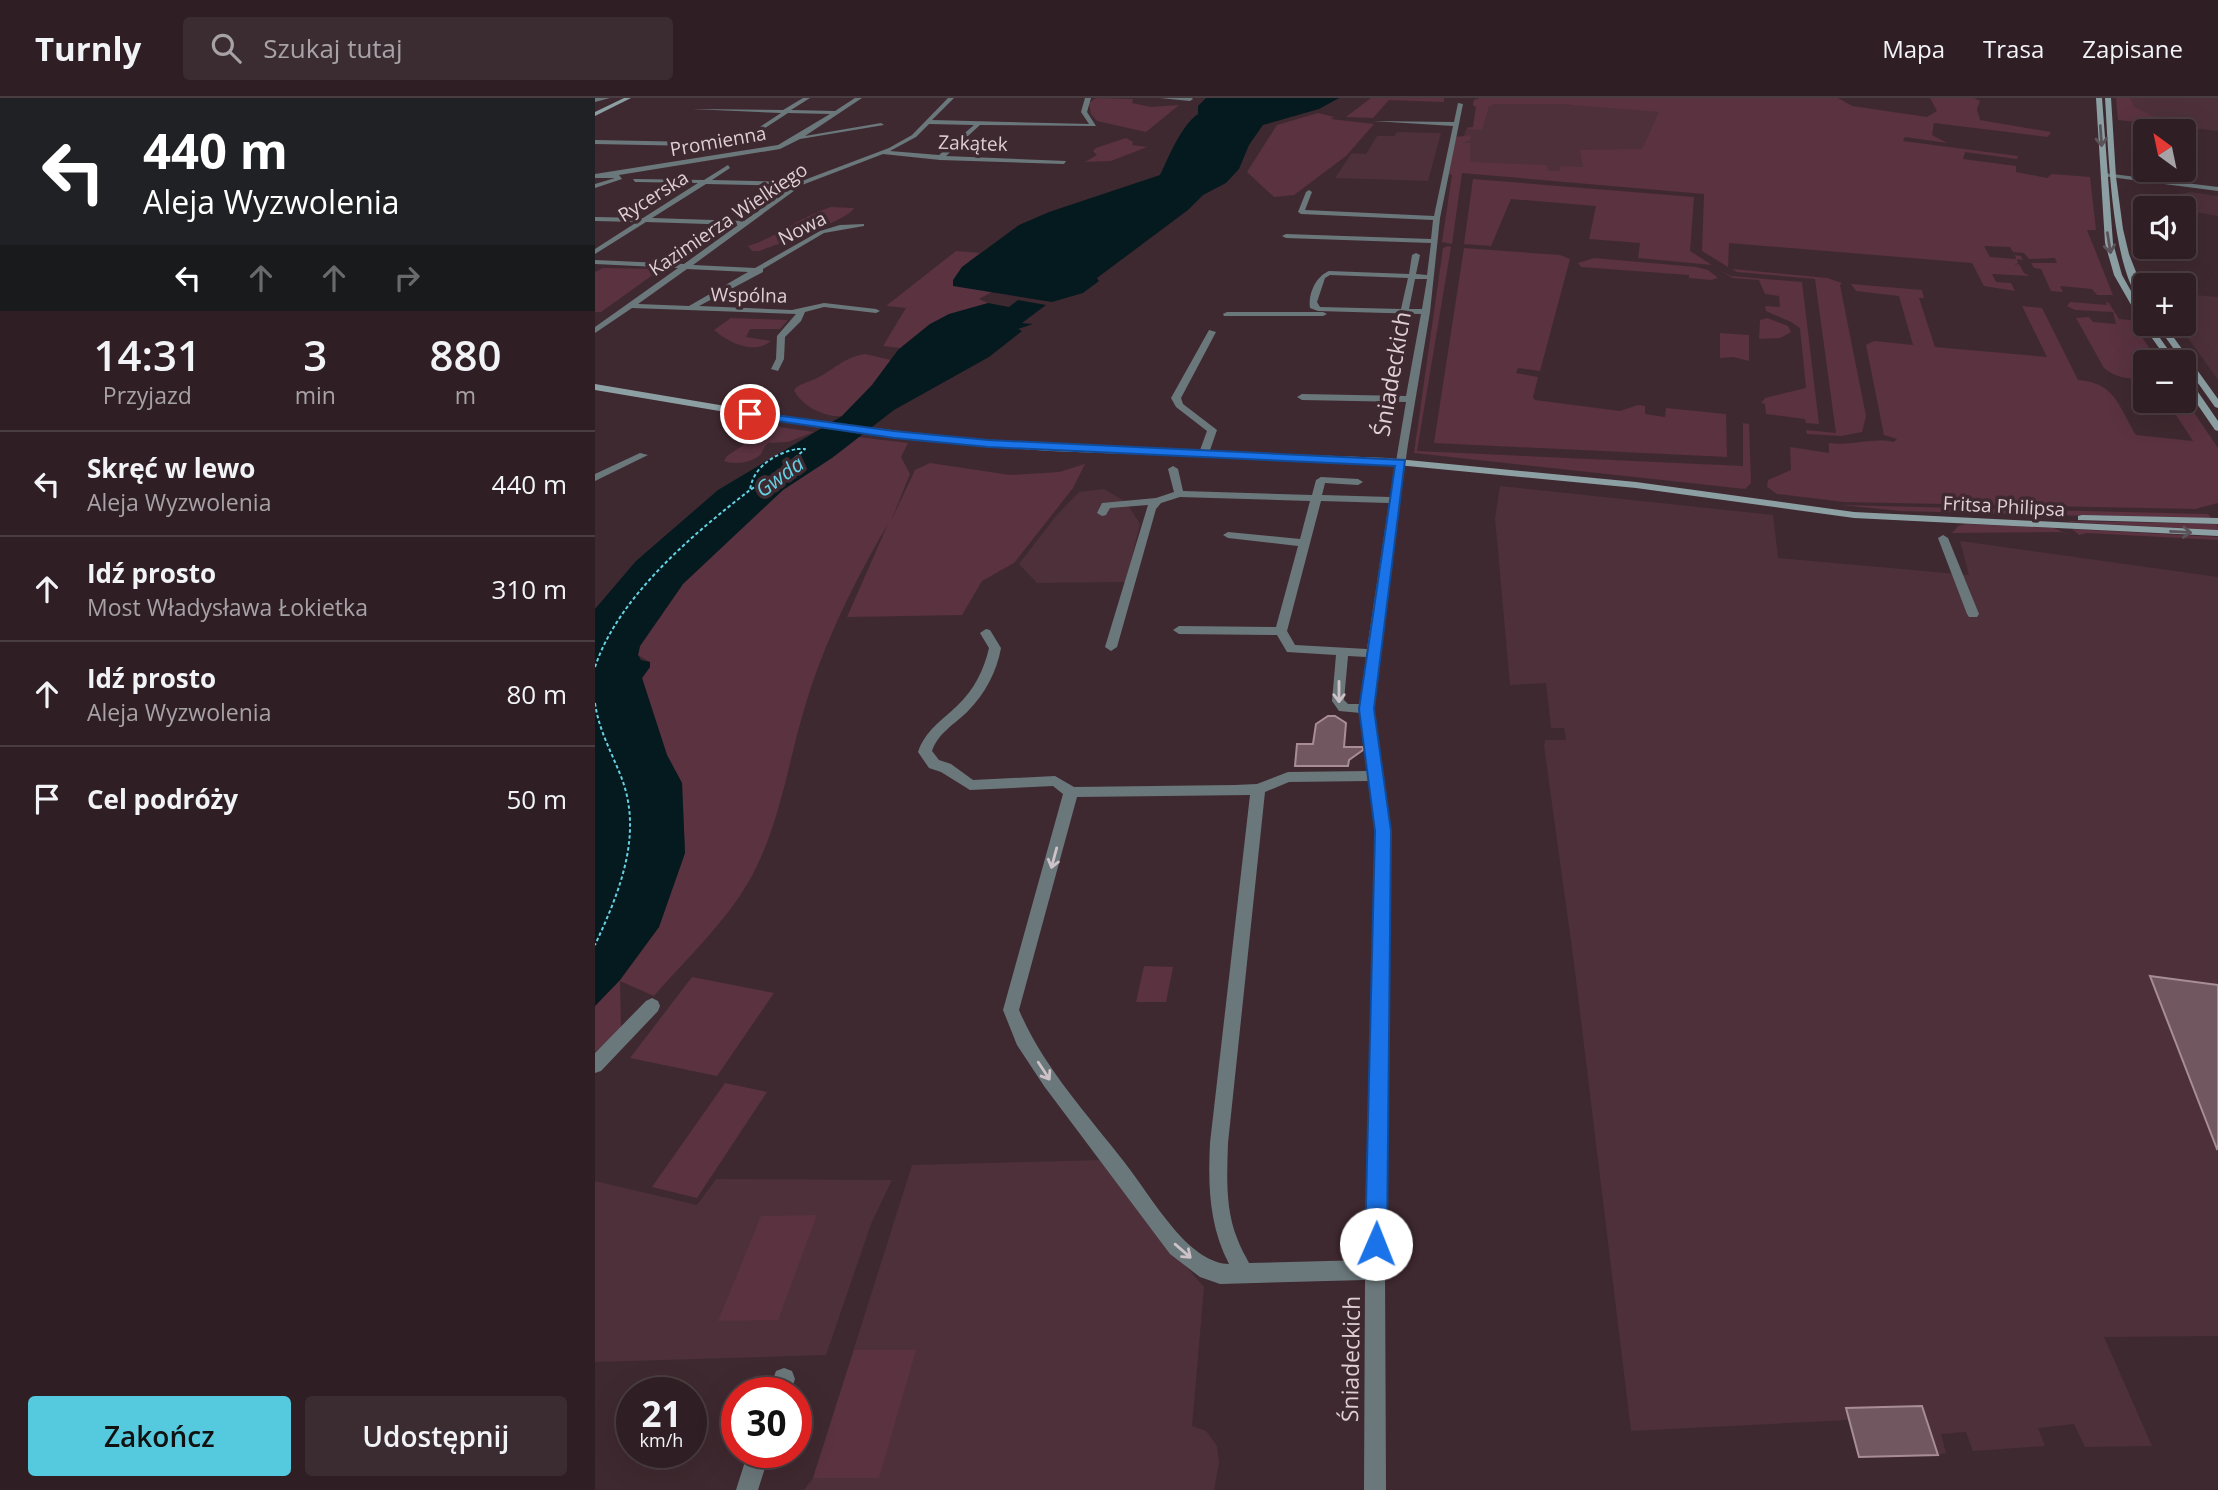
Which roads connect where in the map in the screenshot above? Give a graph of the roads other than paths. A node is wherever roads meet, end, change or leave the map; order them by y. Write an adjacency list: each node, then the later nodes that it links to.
1 (607, 98): 13 (street)
2 (628, 98): 18 (main road)
3 (807, 98): 16 (street)
4 (859, 98): 17 (street, Promienna)
5 (951, 98): 20 (street, Kazimierza Wielkiego)
6 (1088, 98): 21 (street)
7 (1163, 98): 12 (street)
8 (1455, 98): 14 (street)
9 (1471, 98): 14 (street)
10 (2099, 98): 32 (main road, one-way to 32)
11 (2108, 98): 34 (main road)
12 (1190, 99)
13 (595, 100)
14 (1460, 104): 22 (street, Śniadeckich)
15 (695, 109): 16 (street)
16 (787, 111): 17 (street); 26 (street)
17 (837, 113): 24 (street, Promienna)
18 (595, 114)
19 (1375, 121): 22 (street)
20 (929, 122): 21 (street); 28 (street, Kazimierza Wielkiego)
21 (978, 124): 30 (street)
22 (1456, 124): 42 (street, Śniadeckich)
23 (881, 125): 24 (street)
24 (797, 138): 29 (street, Promienna)
25 (595, 142): 26 (street)
26 (613, 142): 27 (street)
27 (595, 151)
28 (882, 152): 30 (street, Zakątek); 38 (street, Kazimierza Wielkiego)
29 (738, 155): 35 (street, Promienna); 37 (street, Rycerska)
30 (940, 158): 31 (street, Zakątek)
31 (1064, 162)
32 (2104, 175): 34 (street); 57 (main road, one-way to 57)
33 (595, 176): 35 (street)
34 (2115, 176): 40 (street); 54 (main road)
35 (616, 177): 39 (street)
36 (635, 180): 37 (street)
37 (705, 182): 38 (street); 44 (street, Rycerska)
38 (800, 184): 45 (street, Kazimierza Wielkiego)
39 (596, 186)
40 (2218, 189)
41 (1309, 192): 42 (street)
42 (1437, 218): 48 (street, Śniadeckich)
43 (595, 219): 44 (street)
44 (644, 220): 45 (street); 49 (street, Rycerska)
45 (744, 223): 52 (street, Kazimierza Wielkiego)
46 (862, 225): 53 (street, Nowa)
47 (1286, 236): 48 (street)
48 (1435, 241): 56 (street, Śniadeckich)
49 (595, 252)
50 (1416, 254): 55 (street)
51 (595, 262): 52 (street, Nowa)
52 (686, 265): 53 (street, Nowa); 58 (street, Kazimierza Wielkiego)
53 (760, 270): 59 (street, Nowa)
54 (2133, 275)
55 (1412, 277): 56 (street); 62 (street); 62 (street)
56 (1431, 277): 64 (street, Śniadeckich)
57 (2133, 302)
58 (629, 306): 59 (street, Wspólna); 65 (street, Kazimierza Wielkiego)
59 (688, 310): 60 (street, Wspólna)
60 (801, 311): 61 (street); 68 (street, Wspólna)
61 (876, 311)
62 (1405, 311): 64 (street)
63 (1227, 314): 64 (street)
64 (1425, 316): 72 (street, Śniadeckich)
65 (595, 331)
66 (1212, 332): 75 (street)
67 (2169, 336): 73 (main road)
68 (775, 369)
69 (595, 387): 75 (main road, Fritsa Philipsa)
70 (2196, 396): 74 (main road)
71 (1302, 397): 72 (street)
72 (1411, 399): 77 (street, Śniadeckich)
73 (2218, 405)
74 (2218, 428)
75 (1204, 453): 77 (main road, Fritsa Philipsa)
76 (643, 454): 79 (street)
77 (1401, 463): 83 (street, Śniadeckich); 85 (main road, Fritsa Philipsa)
78 (1173, 469): 81 (street)
79 (595, 478)
80 (1358, 482): 82 (street)
81 (1179, 494): 82 (street); 84 (street)
82 (1315, 500): 83 (street); 91 (street)
83 (1396, 500): 98 (street, Śniadeckich)
84 (1157, 501): 86 (street); 96 (street)
85 (1790, 505): 87 (main road, Fritsa Philipsa); 88 (main road, Fritsa Philipsa, one-way to 88)
86 (1102, 513)
87 (2218, 522)
88 (2218, 533)
89 (1228, 535): 91 (street)
90 (1943, 538): 92 (street)
91 (1304, 543): 94 (street)
92 (1973, 614)
93 (1179, 630): 94 (street)
94 (1281, 631): 97 (street)
95 (986, 633): 102 (street)
96 (1111, 647)
97 (1342, 652): 98 (street); 99 (street, one-way to 99)
98 (1373, 653): 99 (street, Śniadeckich)
99 (1366, 709): 100 (street, Śniadeckich)
100 (1376, 776): 101 (street); 105 (street, Śniadeckich)
101 (1258, 789): 102 (street); 106 (street)
102 (1071, 792): 106 (street, one-way to 106)
103 (652, 1006): 104 (street)
104 (595, 1065)
105 (1375, 1270): 106 (street); 109 (street, Śniadeckich)
106 (1243, 1274)
107 (754, 1468): 108 (street)
108 (747, 1490)
109 (1375, 1490)

